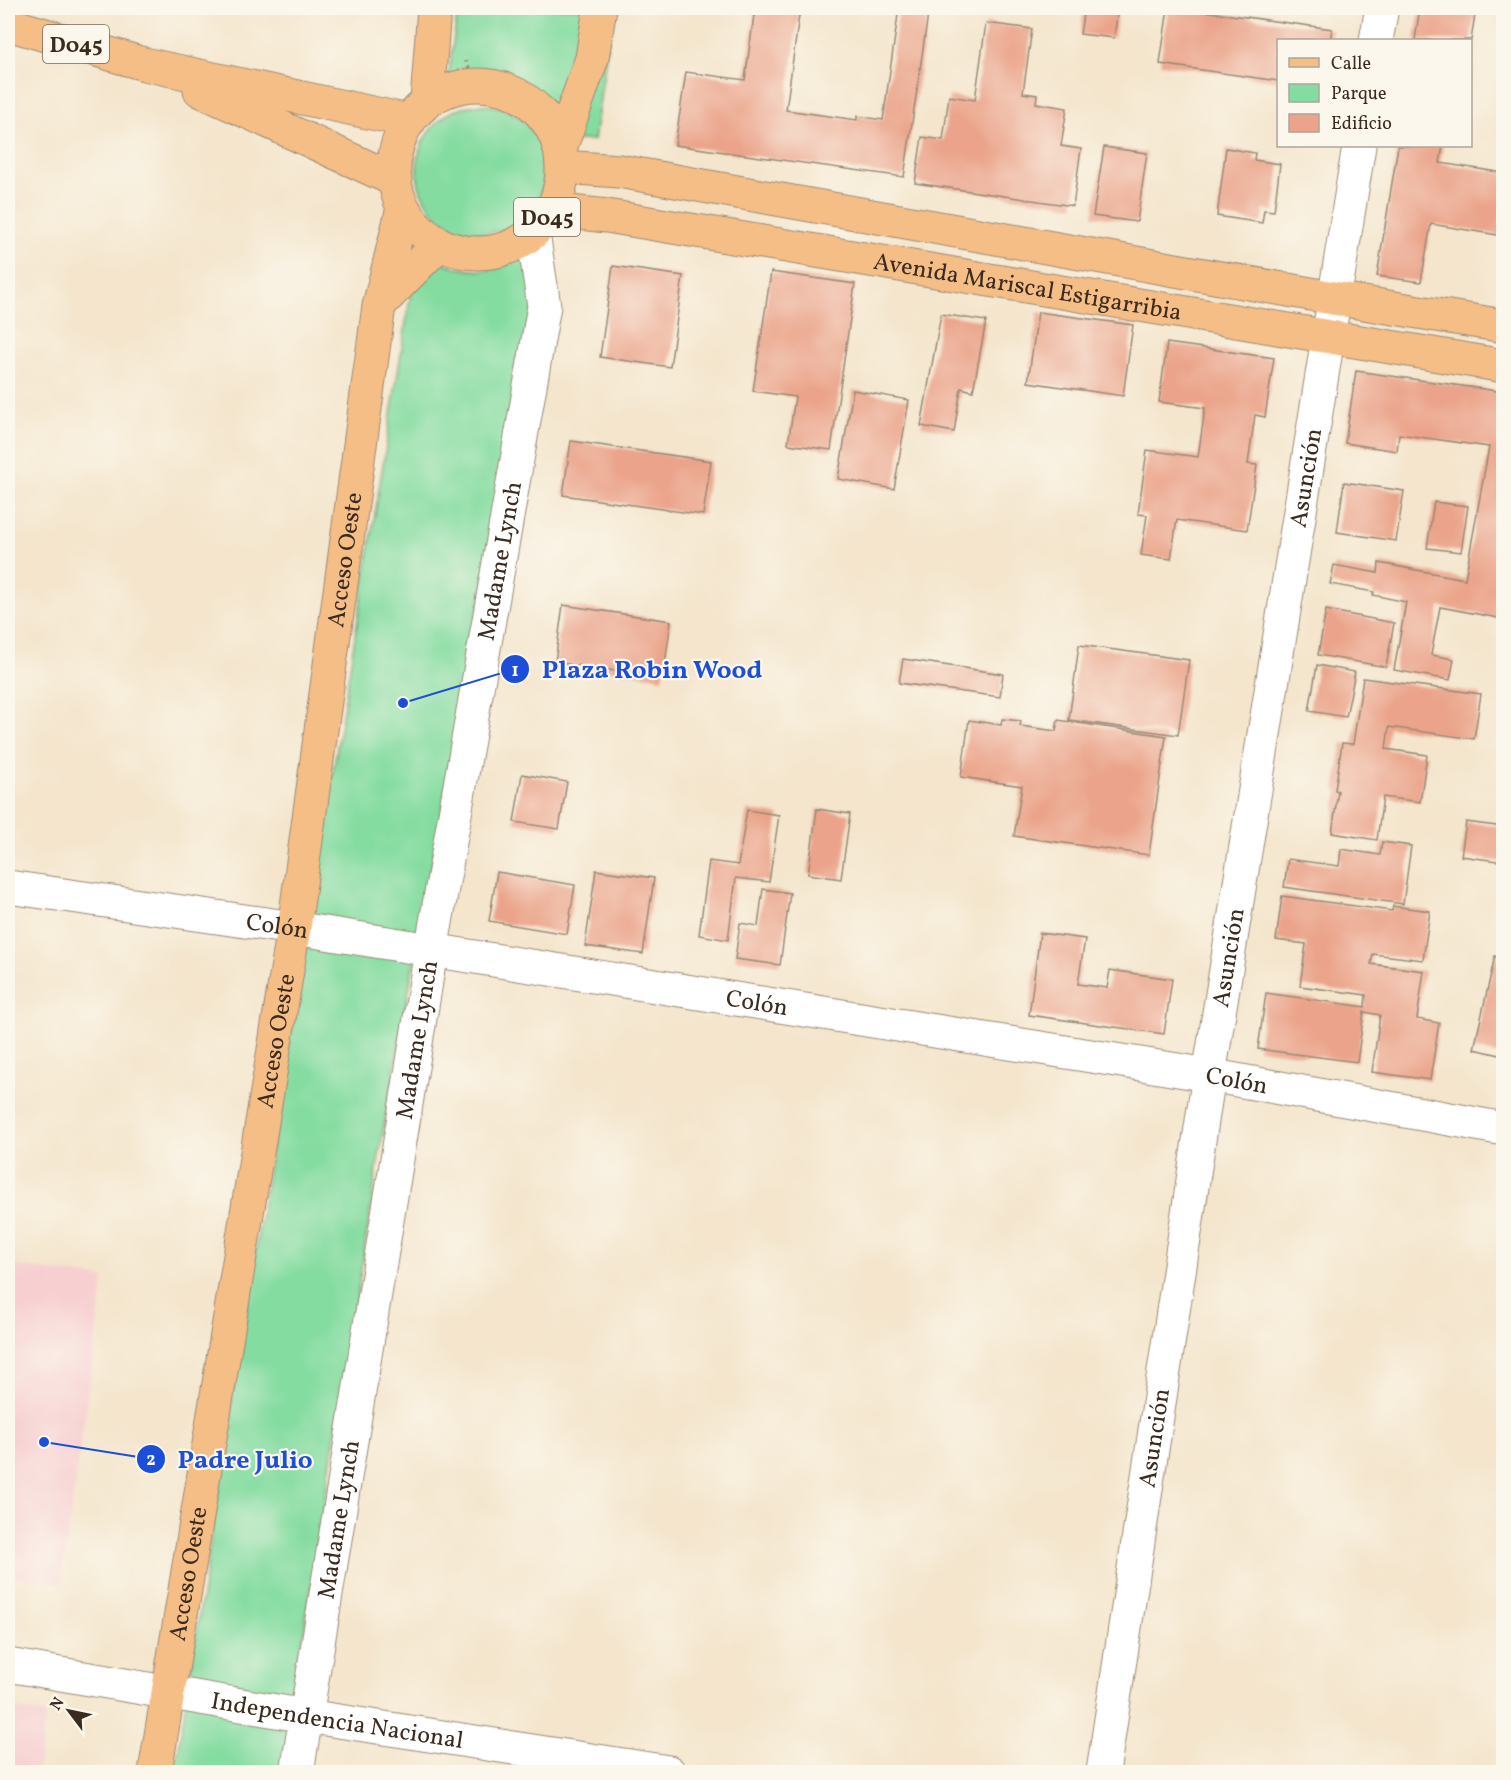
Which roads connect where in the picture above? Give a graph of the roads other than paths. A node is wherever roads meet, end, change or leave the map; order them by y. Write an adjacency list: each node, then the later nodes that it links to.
1 (434, 8): 7 (main road)
2 (600, 8): 9 (main road)
3 (1382, 8): 5 (street)
4 (8, 24): 6 (main road, D045)
5 (1376, 39)
6 (144, 64): 7 (main road, D045); 10 (main road, D045)
7 (418, 111): 9 (main road); 10 (main road)
8 (1359, 147): 13 (street, Asunción)
9 (561, 158): 11 (main road, D045); 13 (main road, Avenida Mariscal Estigarribia)
10 (399, 194): 12 (main road, D045); 14 (main road, Acceso Oeste)
11 (532, 230): 12 (main road, D045); 16 (main road, Avenida Mariscal Estigarribia); 20 (street, Madame Lynch)
12 (439, 244): 14 (main road)
13 (1333, 298): 15 (main road, Avenida Mariscal Estigarribia); 16 (street, Asunción)
14 (378, 306): 19 (main road, Acceso Oeste)
15 (1503, 326)
16 (1328, 336): 17 (main road, Avenida Mariscal Estigarribia); 21 (street, Asunción)
17 (1503, 366)
18 (8, 887): 19 (street, Colón)
19 (294, 928): 20 (street, Colón); 24 (main road, Acceso Oeste)
20 (431, 951): 21 (street, Colón); 25 (street, Madame Lynch)
21 (1209, 1075): 22 (street, Colón); 29 (street, Asunción)
22 (1503, 1129)
23 (8, 1665): 24 (street, Independencia Nacional)
24 (168, 1692): 25 (street, Independencia Nacional); 26 (main road, Acceso Oeste)
25 (306, 1716): 27 (street, Madame Lynch); 28 (street, Independencia Nacional)
26 (155, 1773)
27 (297, 1773)
28 (669, 1773)
29 (1103, 1773)

